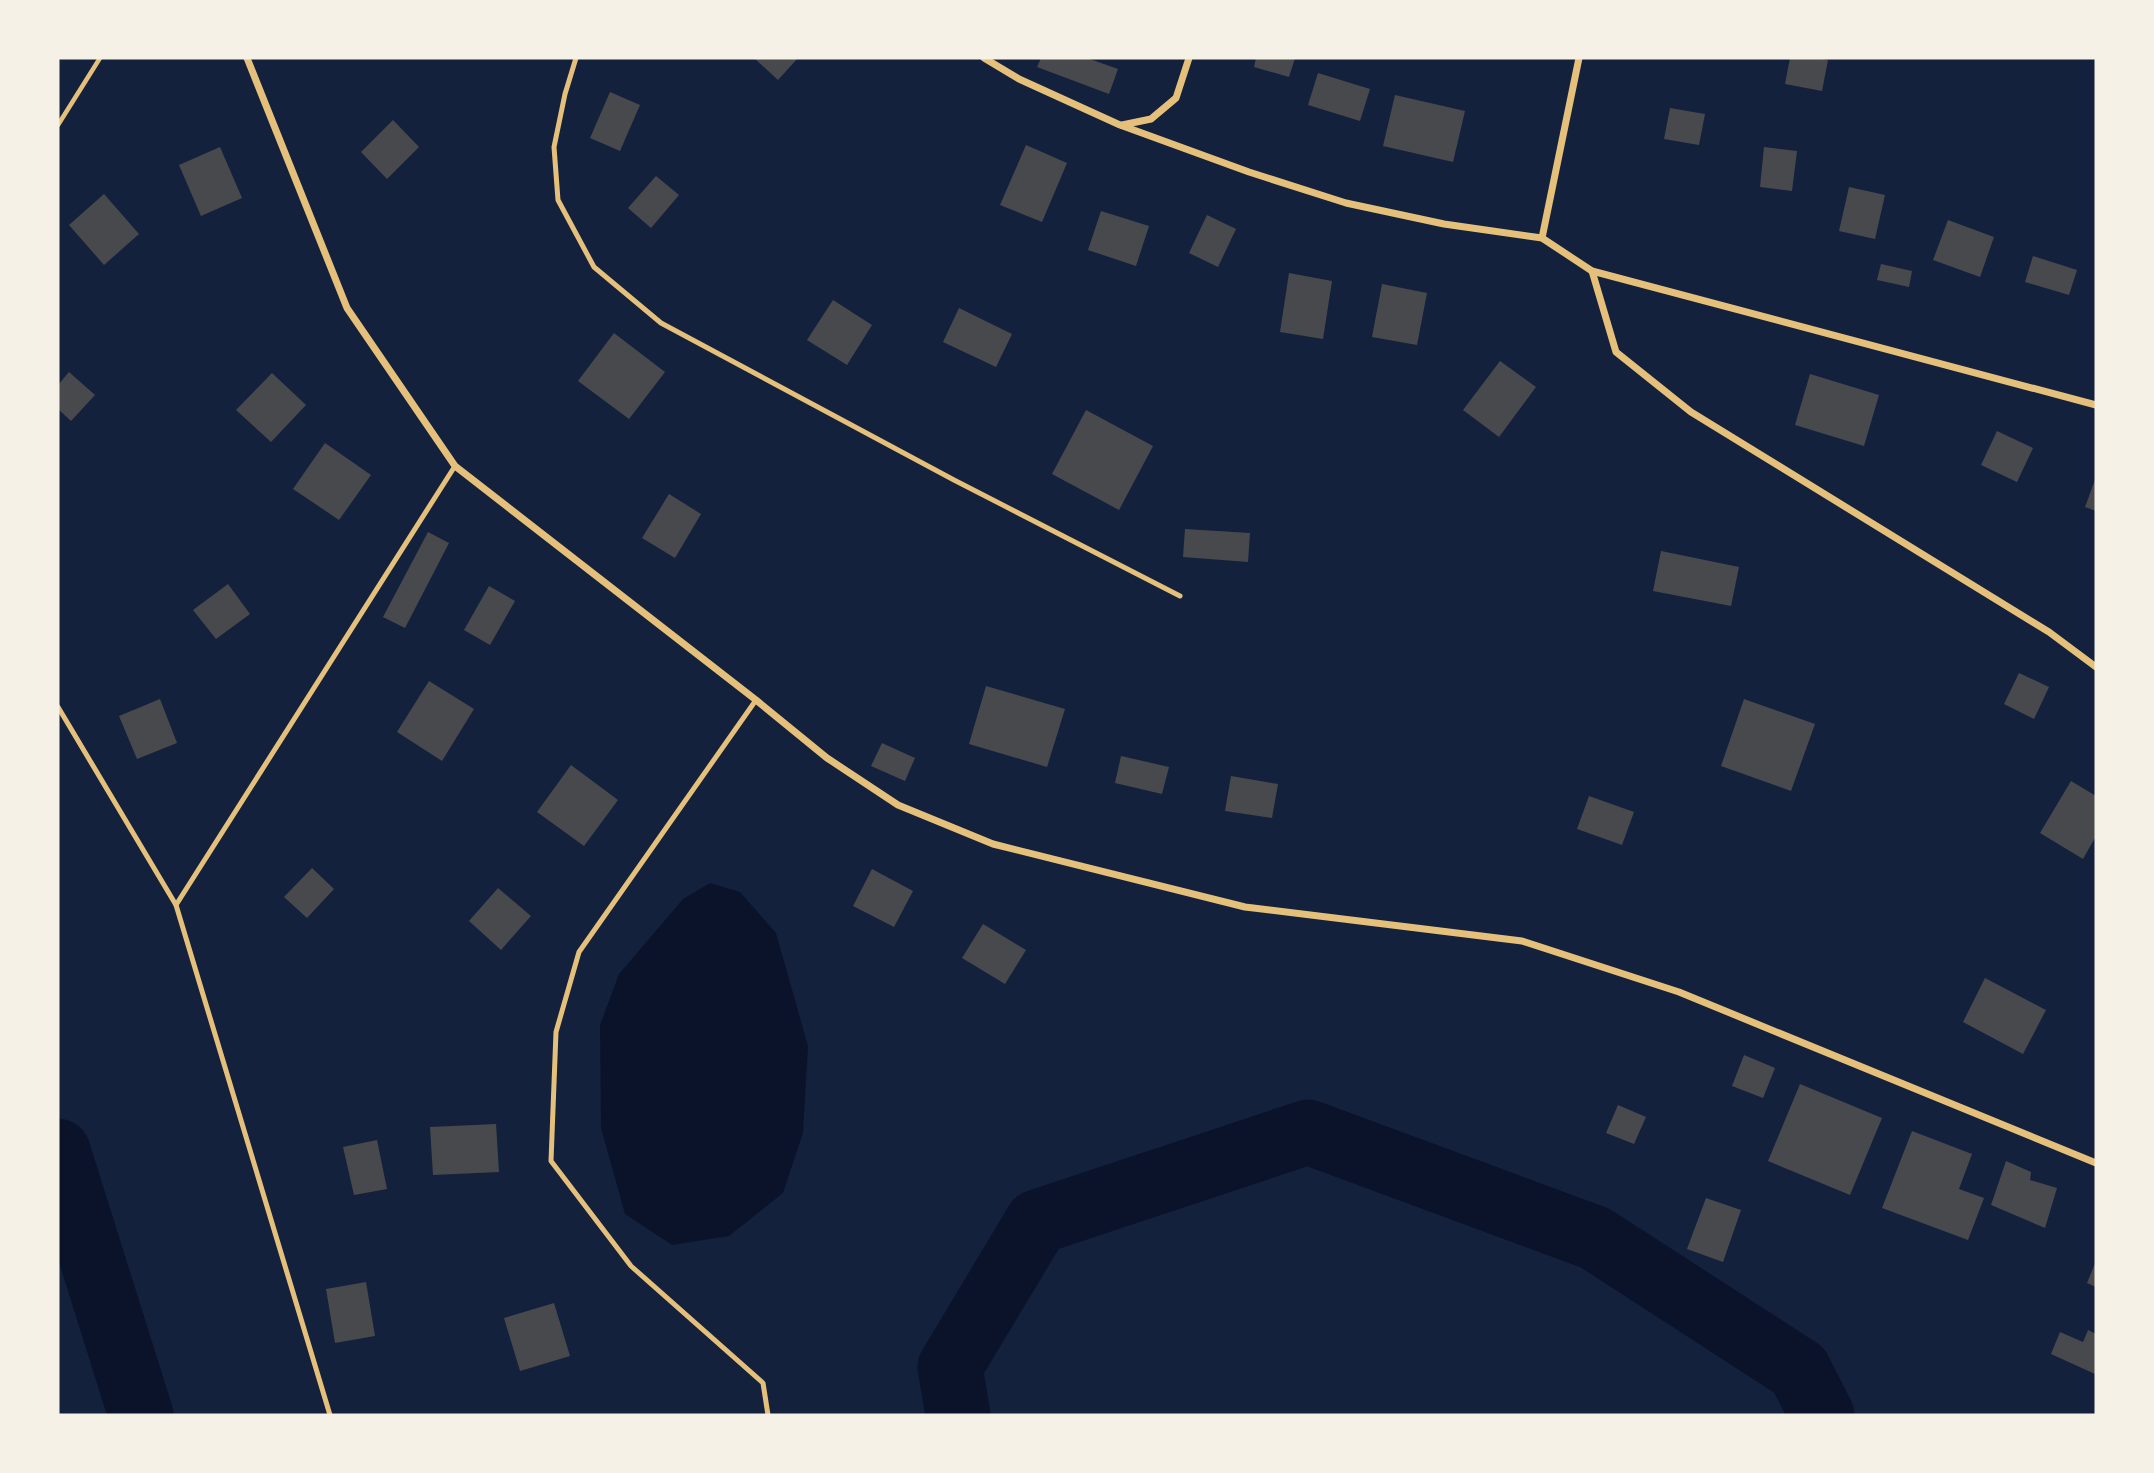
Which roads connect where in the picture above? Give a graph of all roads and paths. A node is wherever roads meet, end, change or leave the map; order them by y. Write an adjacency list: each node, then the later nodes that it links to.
1 (100, 58): 7 (path)
2 (247, 58): 12 (street)
3 (576, 58): 13 (lane)
4 (984, 58): 8 (street)
5 (1189, 58): 8 (street)
6 (1579, 58): 9 (street)
7 (58, 125)
8 (1120, 125): 9 (street)
9 (1542, 238): 10 (street)
10 (1592, 271): 11 (street); 14 (street)
11 (2096, 405)
12 (455, 466): 15 (street); 17 (lane)
13 (1180, 596)
14 (2096, 667)
15 (756, 700): 18 (street); 20 (lane)
16 (58, 707): 17 (lane)
17 (176, 905): 19 (lane)
18 (2096, 1163)
19 (330, 1415)
20 (768, 1415)

